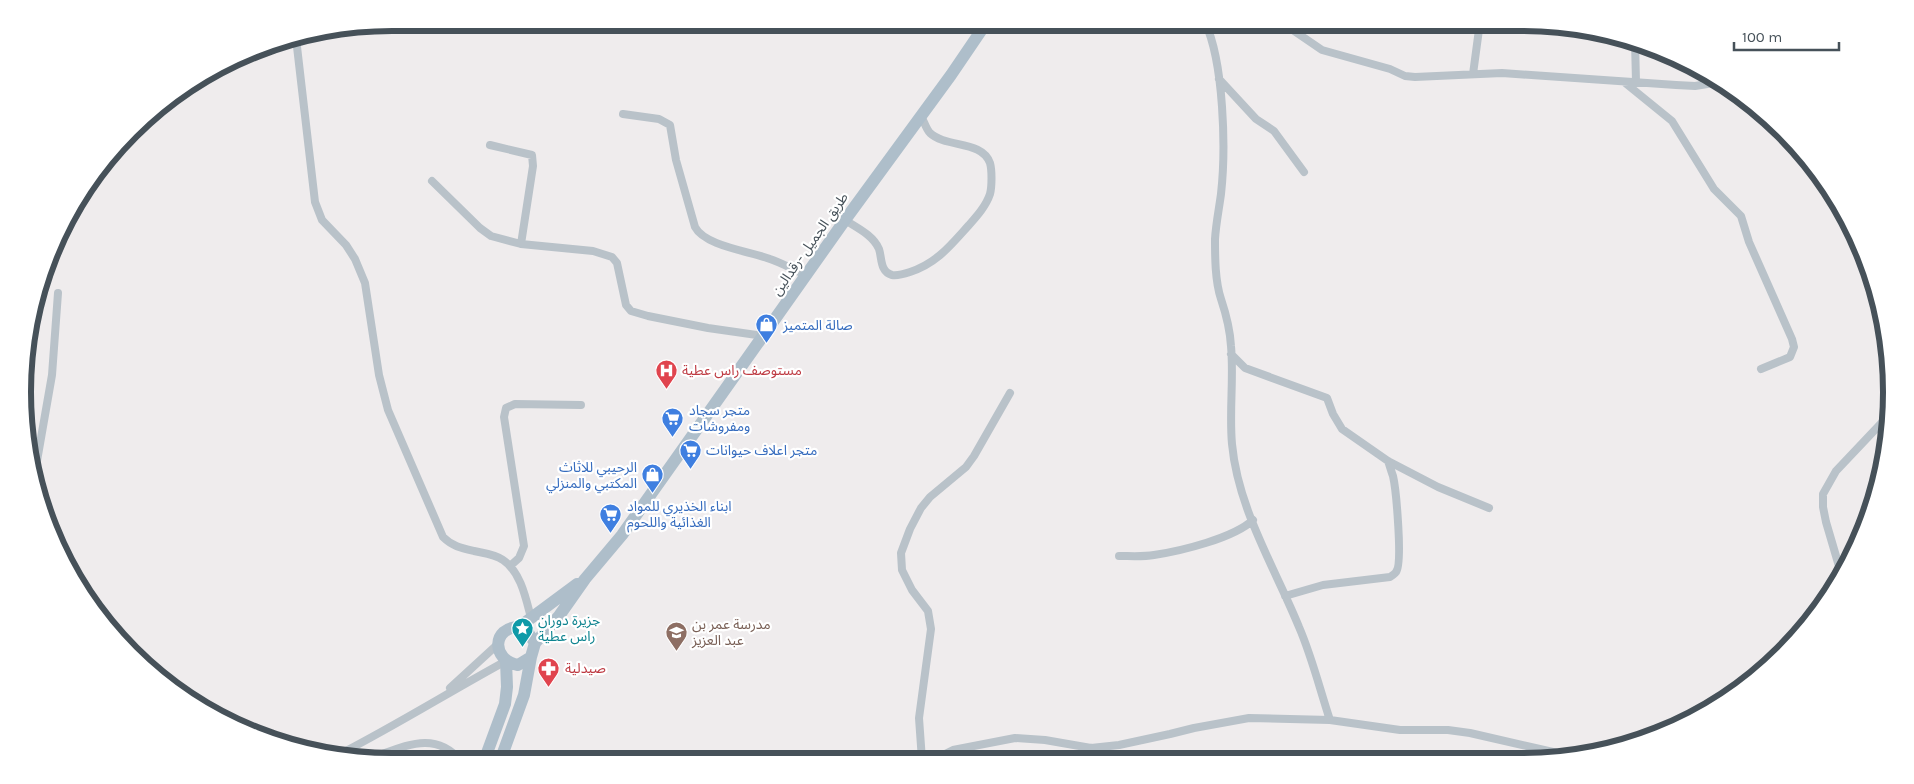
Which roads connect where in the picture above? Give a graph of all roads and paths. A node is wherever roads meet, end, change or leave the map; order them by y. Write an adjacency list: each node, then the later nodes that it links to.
1 (981, 31): 13 (main road, طريق الجميل -رقدالين)
2 (1208, 31): 8 (street)
3 (1293, 31): 7 (street)
4 (1479, 31): 7 (street)
5 (297, 45): 33 (street)
6 (1635, 49): 10 (street)
7 (1473, 74): 9 (street)
8 (1219, 79): 15 (street); 22 (street)
9 (1624, 82): 10 (street); 23 (street)
10 (1636, 82): 11 (street)
11 (1708, 84)
12 (623, 114): 19 (street)
13 (921, 116): 17 (main road, طريق الجميل -رقدالين); 17 (street)
14 (490, 145): 18 (street)
15 (1304, 172)
16 (432, 181): 18 (street)
17 (845, 220): 19 (main road, طريق الجميل -رقدالين)
18 (521, 244): 21 (street)
19 (806, 275): 21 (main road, طريق الجميل -رقدالين)
20 (58, 293): 27 (street)
21 (764, 336): 34 (main road, طريق الجميل -رقدالين)
22 (1231, 354): 28 (street); 30 (street)
23 (1761, 370)
24 (1010, 393): 51 (street)
25 (581, 405): 33 (street)
26 (1881, 424): 32 (street)
27 (37, 459)
28 (1388, 461): 29 (street); 35 (street)
29 (1489, 508)
30 (1253, 520): 31 (street); 35 (street)
31 (1119, 556)
32 (1838, 564)
33 (510, 566): 36 (street)
34 (585, 579): 36 (main road); 38 (main road)
35 (1286, 596): 43 (street)
36 (531, 618): 37 (main road)
37 (519, 627): 38 (main road); 39 (main road)
38 (535, 643): 40 (main road)
39 (498, 644): 41 (main road); 42 (street)
40 (531, 657): 41 (main road); 50 (main road)
41 (506, 661): 42 (street); 49 (main road)
42 (442, 696): 45 (street)
43 (1330, 720): 44 (street); 46 (street)
44 (1091, 748): 52 (street); 53 (street)
45 (347, 750)
46 (1551, 752)
47 (387, 753): 48 (street)
48 (452, 753)
49 (487, 753)
50 (503, 753)
51 (922, 753)
52 (947, 753)
53 (1095, 753)

